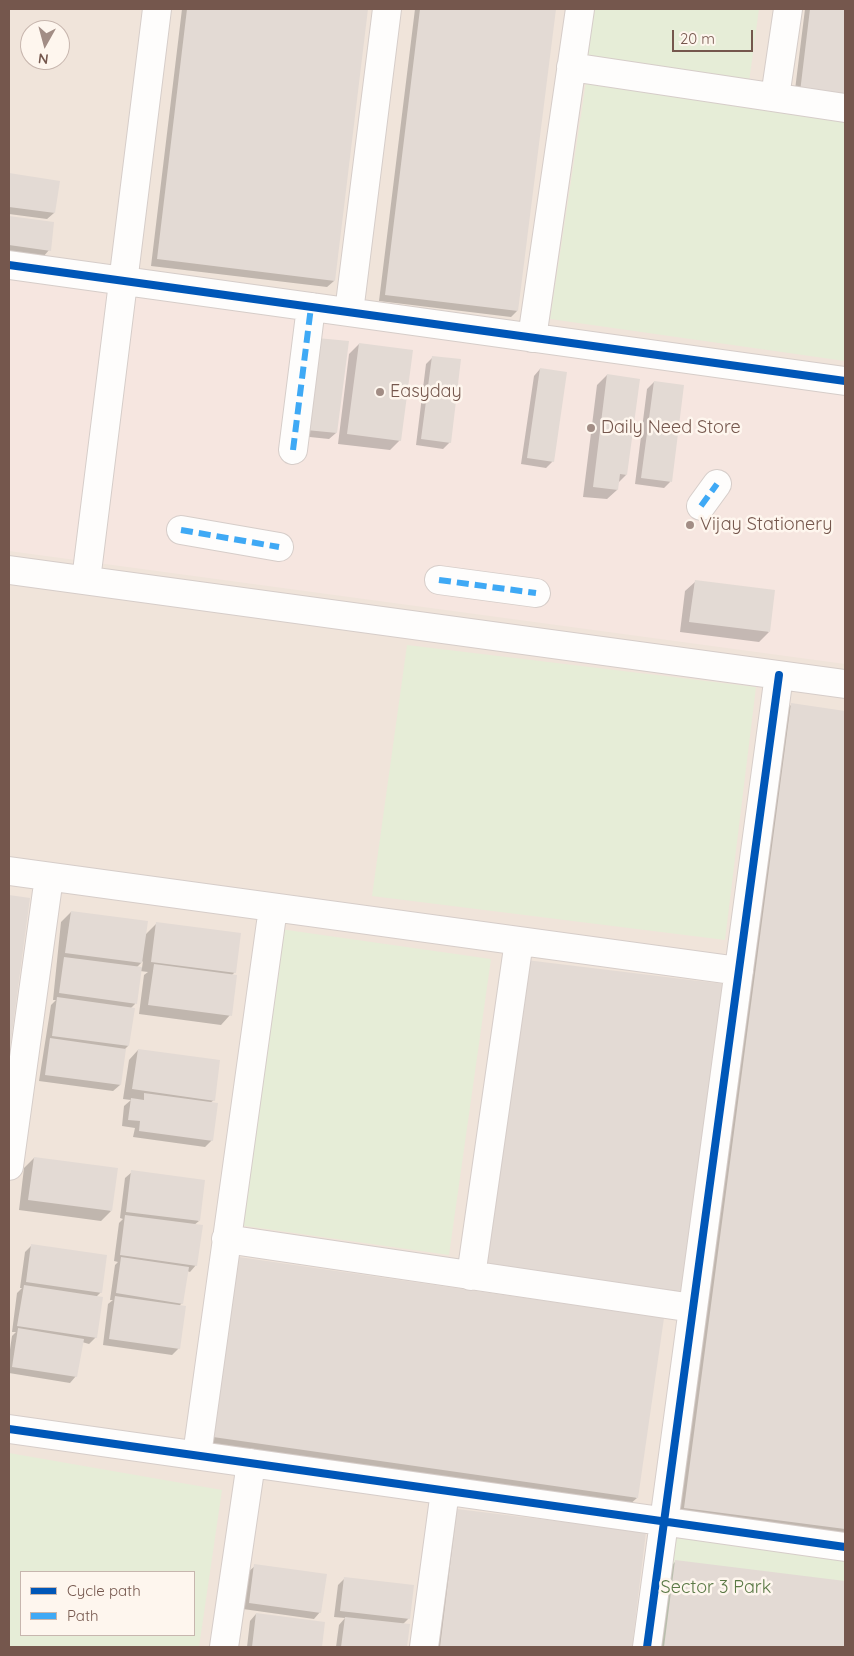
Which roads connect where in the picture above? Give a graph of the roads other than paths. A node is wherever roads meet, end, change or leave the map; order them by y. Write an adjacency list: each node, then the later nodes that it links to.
1 (157, 9): 9 (street)
2 (387, 9): 11 (street)
3 (580, 9): 5 (street)
4 (788, 9): 6 (street)
5 (571, 67): 6 (street); 12 (street)
6 (775, 97): 7 (street)
7 (845, 108)
8 (9, 265): 9 (street)
9 (124, 281): 10 (street); 20 (street)
10 (311, 307): 11 (street); 14 (street)
11 (349, 312): 12 (street)
12 (532, 338): 13 (street)
13 (845, 381)
14 (293, 450)
15 (717, 484): 16 (street)
16 (701, 506)
17 (180, 530): 18 (street)
18 (279, 547)
19 (9, 570): 20 (street)
20 (86, 580): 23 (street)
21 (439, 580): 22 (street)
22 (536, 593)
23 (779, 675): 24 (street); 29 (street)
24 (845, 684)
25 (9, 871): 26 (street)
26 (49, 877): 27 (street); 30 (street)
27 (273, 908): 28 (street); 31 (street)
28 (519, 941): 29 (street); 32 (street)
29 (739, 971): 33 (street)
30 (9, 1166)
31 (226, 1239): 32 (street); 35 (street)
32 (471, 1276): 33 (street)
33 (693, 1308): 38 (street)
34 (9, 1428): 35 (street)
35 (197, 1455): 36 (street)
36 (251, 1463): 37 (street); 40 (street)
37 (446, 1491): 38 (street); 41 (street)
38 (664, 1522): 39 (street); 42 (street)
39 (845, 1547)
40 (224, 1647)
41 (424, 1647)
42 (647, 1647)

